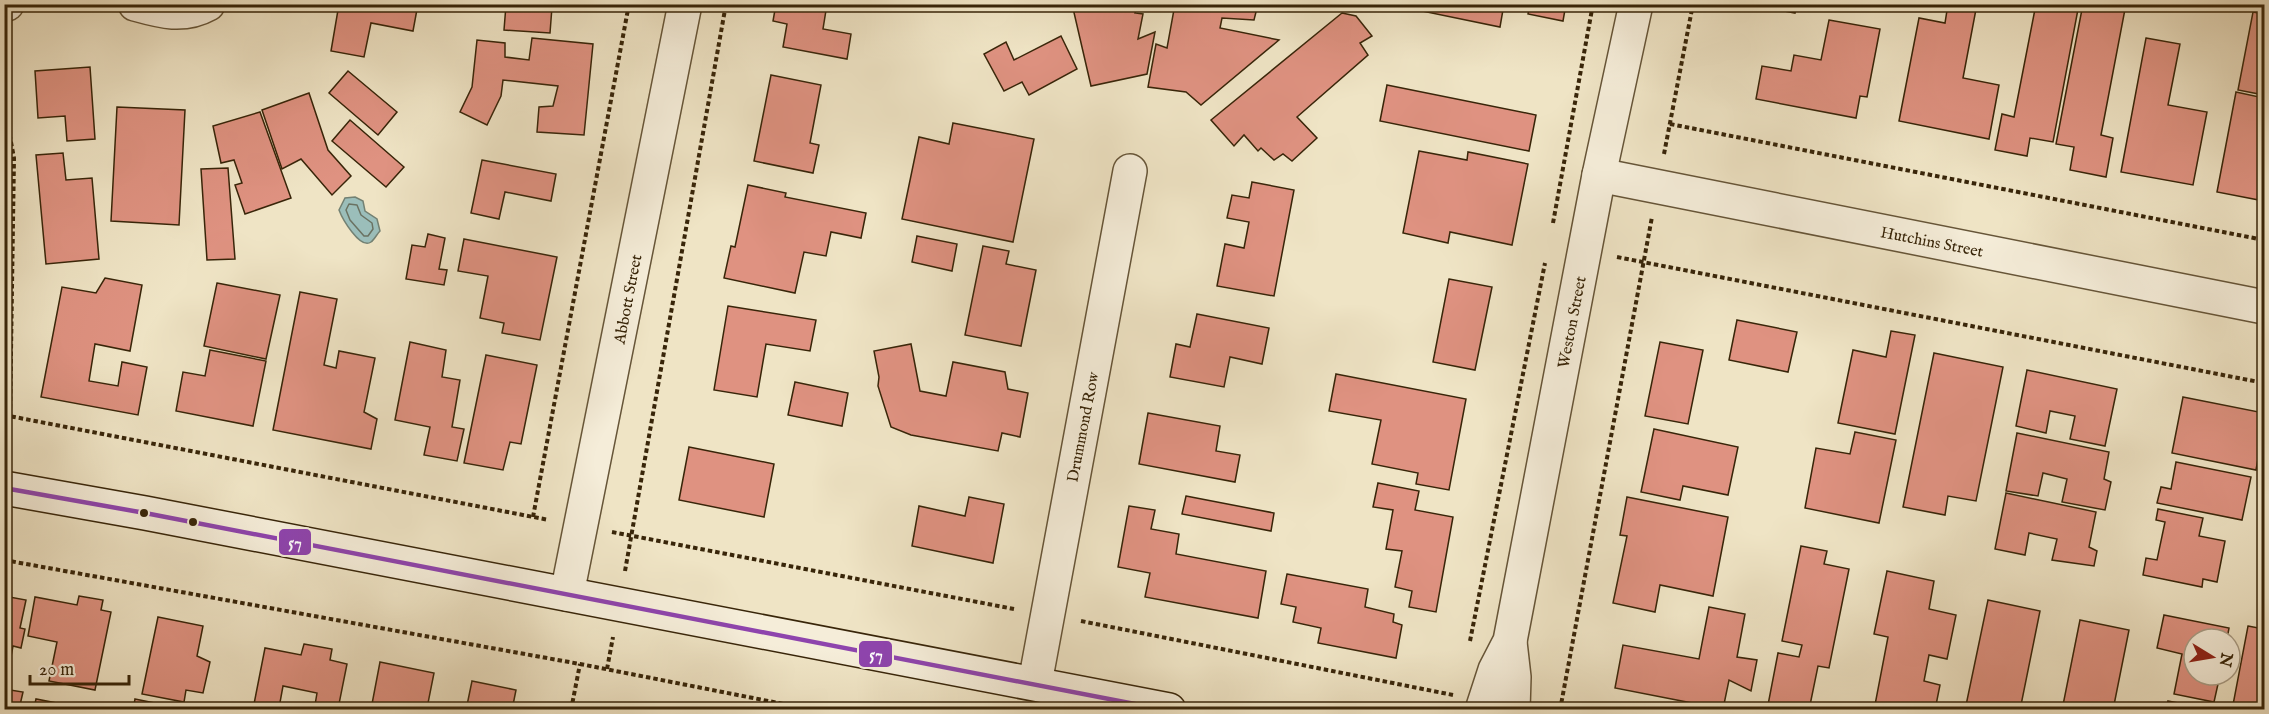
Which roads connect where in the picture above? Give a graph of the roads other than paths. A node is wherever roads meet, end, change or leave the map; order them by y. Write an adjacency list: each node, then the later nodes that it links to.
1 (135, 4): 2 (street)
2 (208, 4)
3 (685, 4): 9 (street, Abbott Street)
4 (1636, 4): 6 (street, Weston Street)
5 (1130, 171): 10 (street, Drummond Row)
6 (1599, 175): 7 (street, Hutchins Street); 11 (street, Weston Street)
7 (2265, 307)
8 (4, 488): 9 (street)
9 (567, 594): 10 (street)
10 (1035, 683): 12 (street)
11 (1493, 707)
12 (1169, 710)

